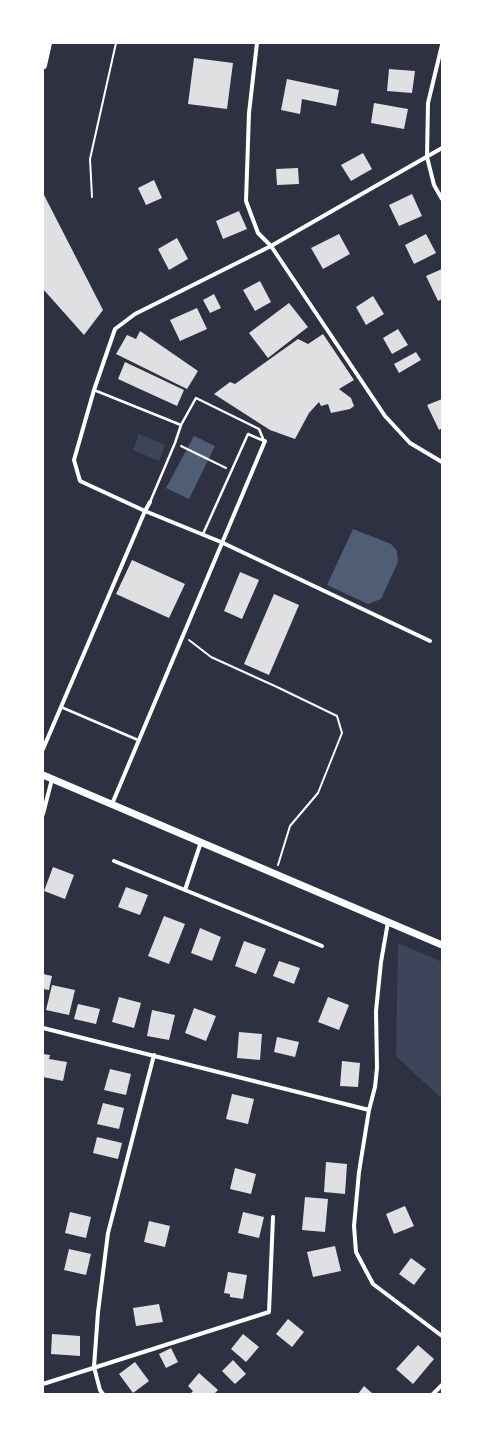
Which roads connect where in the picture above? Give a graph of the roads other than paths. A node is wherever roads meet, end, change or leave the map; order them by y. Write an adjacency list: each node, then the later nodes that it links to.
1 (48, 43): 4 (main road)
2 (257, 43): 8 (street)
3 (442, 45): 6 (street)
4 (43, 65)
5 (442, 148): 6 (street)
6 (427, 157): 7 (street); 8 (street)
7 (442, 199)
8 (271, 246): 9 (street); 12 (street)
9 (94, 390): 10 (lane); 14 (street)
10 (181, 424): 11 (lane); 13 (lane)
11 (264, 441): 15 (lane); 16 (street)
12 (442, 462)
13 (150, 502): 14 (street)
14 (145, 511): 15 (street); 18 (street)
15 (203, 534): 16 (street)
16 (221, 542): 17 (street); 19 (street)
17 (430, 641)
18 (61, 707): 19 (lane); 20 (street)
19 (138, 740): 25 (street)
20 (43, 749)
21 (43, 775): 22 (main road)
22 (52, 779): 23 (street); 25 (main road)
23 (48, 792): 24 (lane); 26 (street)
24 (43, 795)
25 (112, 804): 27 (main road)
26 (43, 814)
27 (201, 842): 29 (street); 30 (main road)
28 (114, 861): 29 (street)
29 (185, 890): 32 (street)
30 (388, 922): 31 (main road); 35 (street)
31 (442, 945)
32 (322, 946)
33 (43, 1028): 34 (street)
34 (154, 1055): 35 (street); 38 (street)
35 (369, 1110): 37 (street)
36 (273, 1217): 38 (street)
37 (442, 1336)
38 (94, 1366): 39 (street); 41 (street)
39 (43, 1384)
40 (442, 1385): 42 (street)
41 (103, 1394)
42 (433, 1394)

